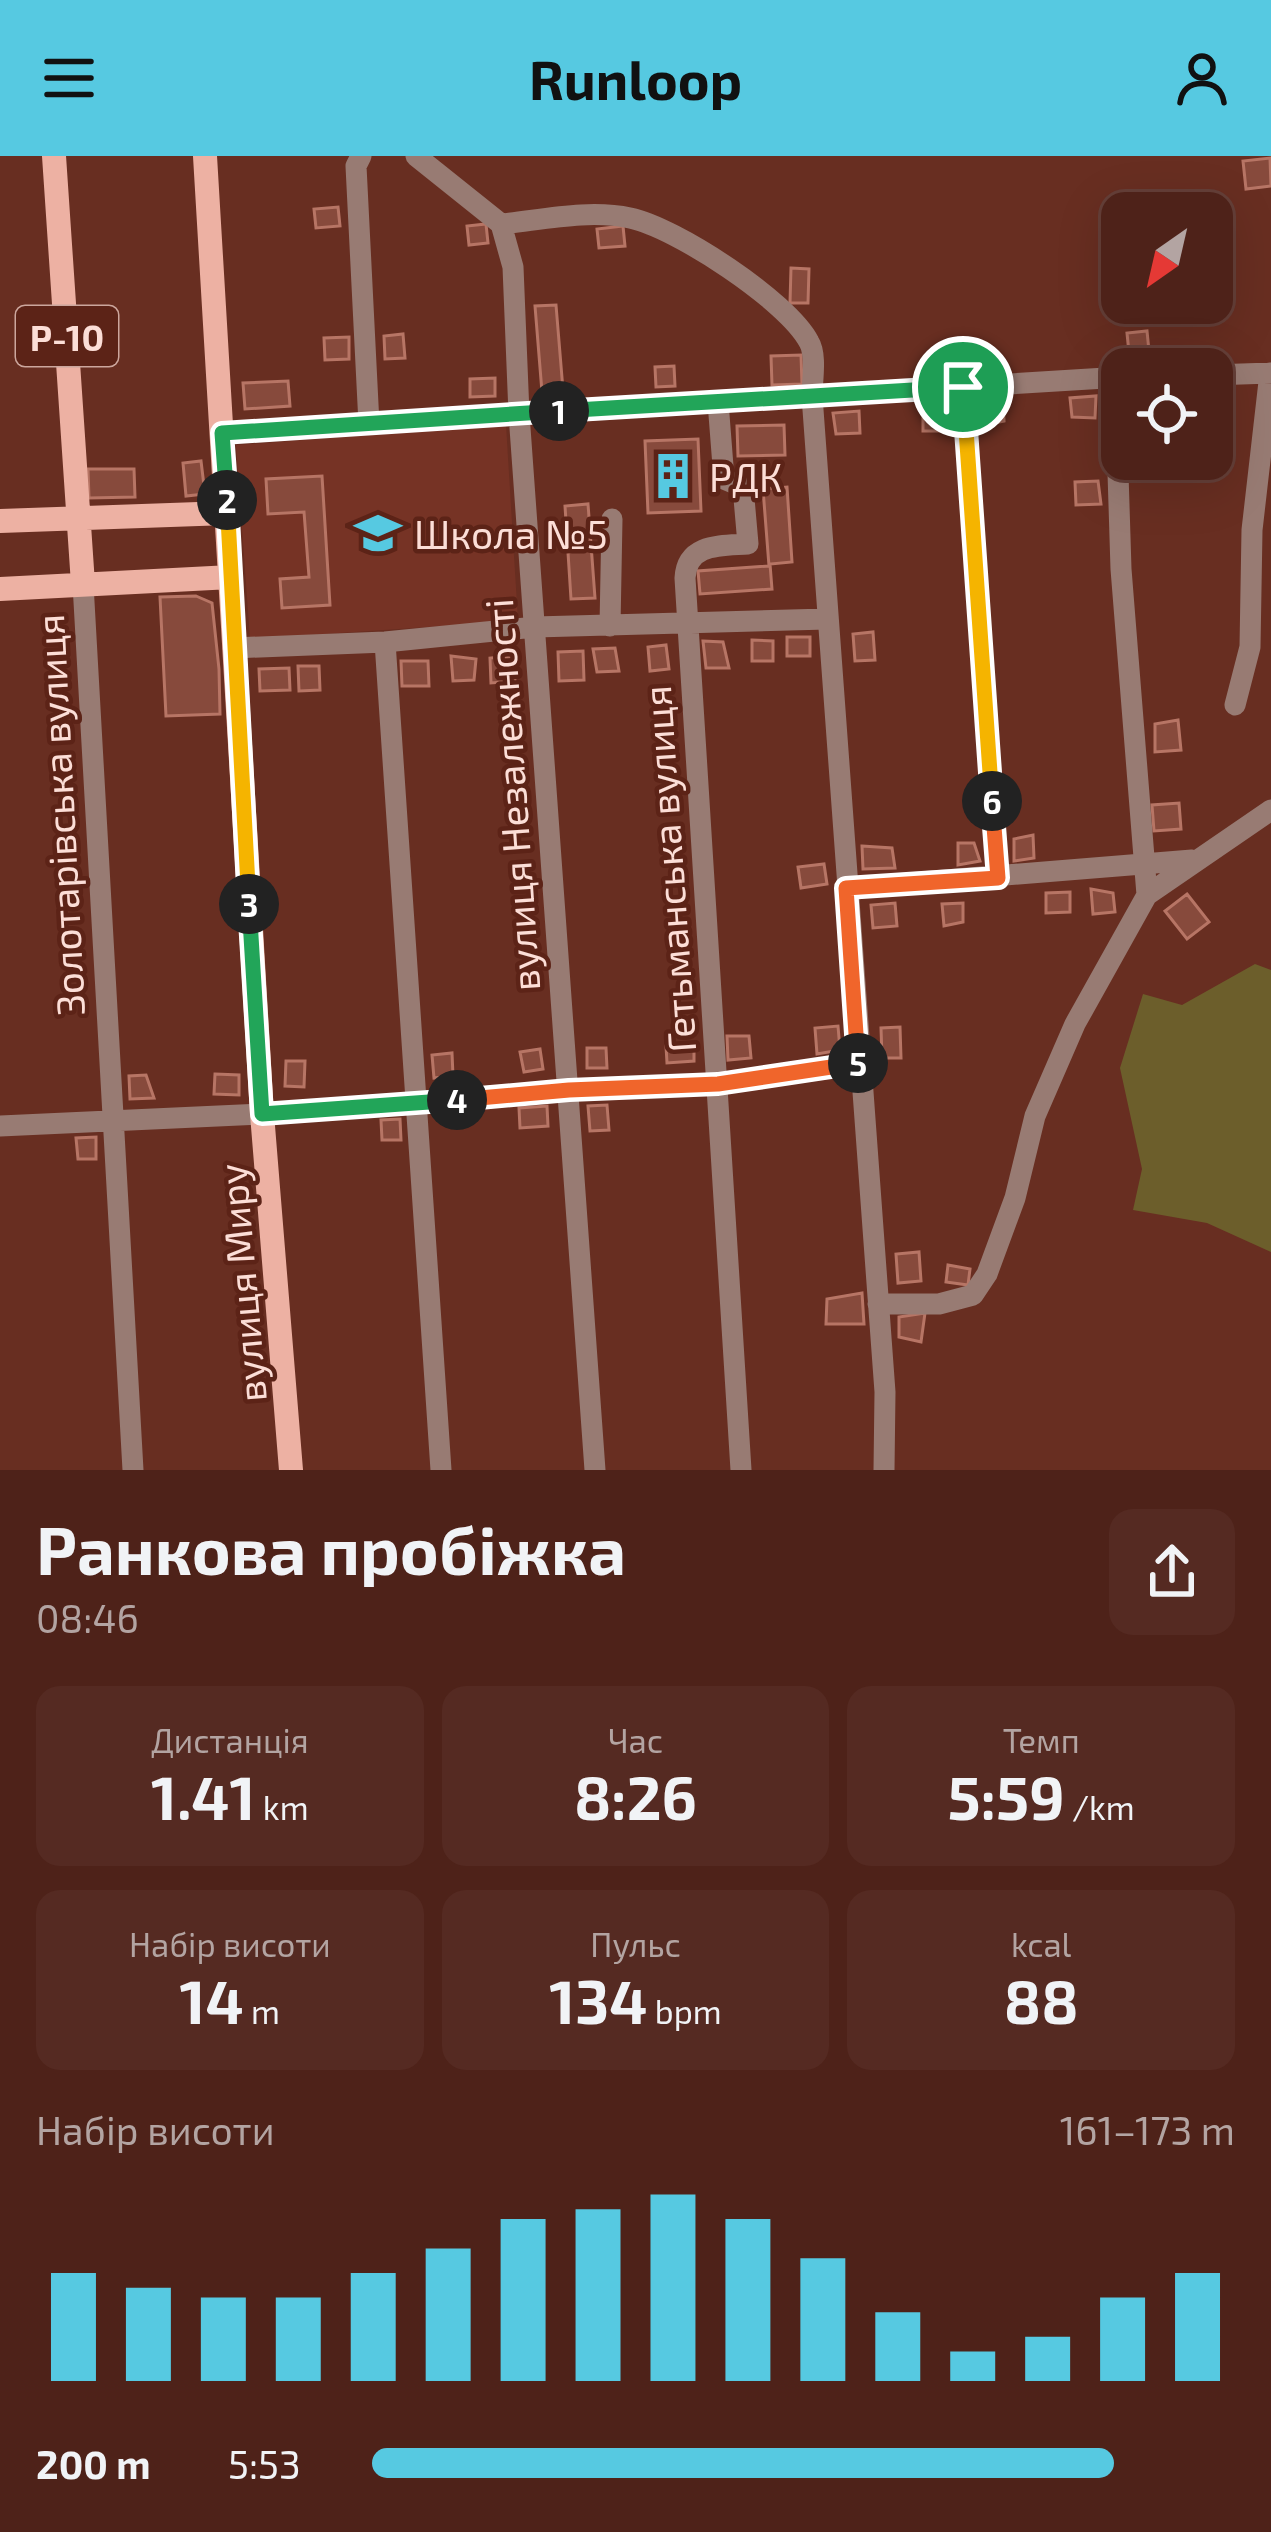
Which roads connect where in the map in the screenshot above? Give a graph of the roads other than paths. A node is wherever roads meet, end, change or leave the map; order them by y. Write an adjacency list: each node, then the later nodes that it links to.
1 (54, 156): 17 (main road, Золотарівська вулиця / Р-10)
2 (205, 156): 14 (main road, вулиця Миру)
3 (361, 156): 13 (street)
4 (416, 156): 5 (street)
5 (501, 224): 10 (street); 12 (street, вулиця Незалежності)
6 (1270, 373): 7 (street); 20 (street)
7 (1233, 374)
8 (1101, 378): 9 (street)
9 (963, 387): 10 (street); 34 (street)
10 (812, 396): 11 (street); 24 (street)
11 (718, 402): 12 (street); 25 (street, Гетьманська вулиця)
12 (519, 414): 13 (street); 27 (street, вулиця Незалежності)
13 (369, 424): 14 (street)
14 (222, 433): 16 (main road, вулиця Миру)
15 (1120, 480): 33 (street)
16 (227, 513): 17 (main road); 21 (main road, вулиця Миру)
17 (80, 516): 19 (main road); 22 (main road, Золотарівська вулиця / Р-10)
18 (612, 519): 26 (street)
19 (0, 521)
20 (1262, 536): 30 (street)
21 (231, 578): 22 (main road); 29 (main road, вулиця Миру)
22 (83, 584): 23 (main road); 42 (street, Золотарівська вулиця)
23 (0, 589)
24 (827, 619): 25 (street); 35 (street)
25 (689, 623): 26 (street); 38 (street, Гетьманська вулиця)
26 (610, 626): 27 (street)
27 (536, 627): 28 (street); 39 (street, вулиця Незалежності)
28 (385, 642): 29 (street); 40 (street)
29 (233, 649): 41 (main road, вулиця Миру)
30 (1235, 705)
31 (1271, 810): 32 (street)
32 (1201, 860): 33 (street); 36 (street)
33 (1144, 867): 34 (street); 36 (street)
34 (998, 878): 35 (street)
35 (846, 888): 37 (street)
36 (1147, 895): 44 (street)
37 (858, 1064): 38 (street); 44 (street)
38 (718, 1084): 39 (street); 49 (street, Гетьманська вулиця)
39 (569, 1090): 40 (street); 48 (street, вулиця Незалежності)
40 (414, 1104): 41 (street); 47 (street)
41 (262, 1114): 42 (street); 46 (main road, вулиця Миру)
42 (112, 1120): 43 (street); 45 (street, Золотарівська вулиця)
43 (0, 1126)
44 (878, 1304): 50 (street)
45 (133, 1470)
46 (291, 1470)
47 (441, 1470)
48 (595, 1470)
49 (742, 1470)
50 (884, 1470)

